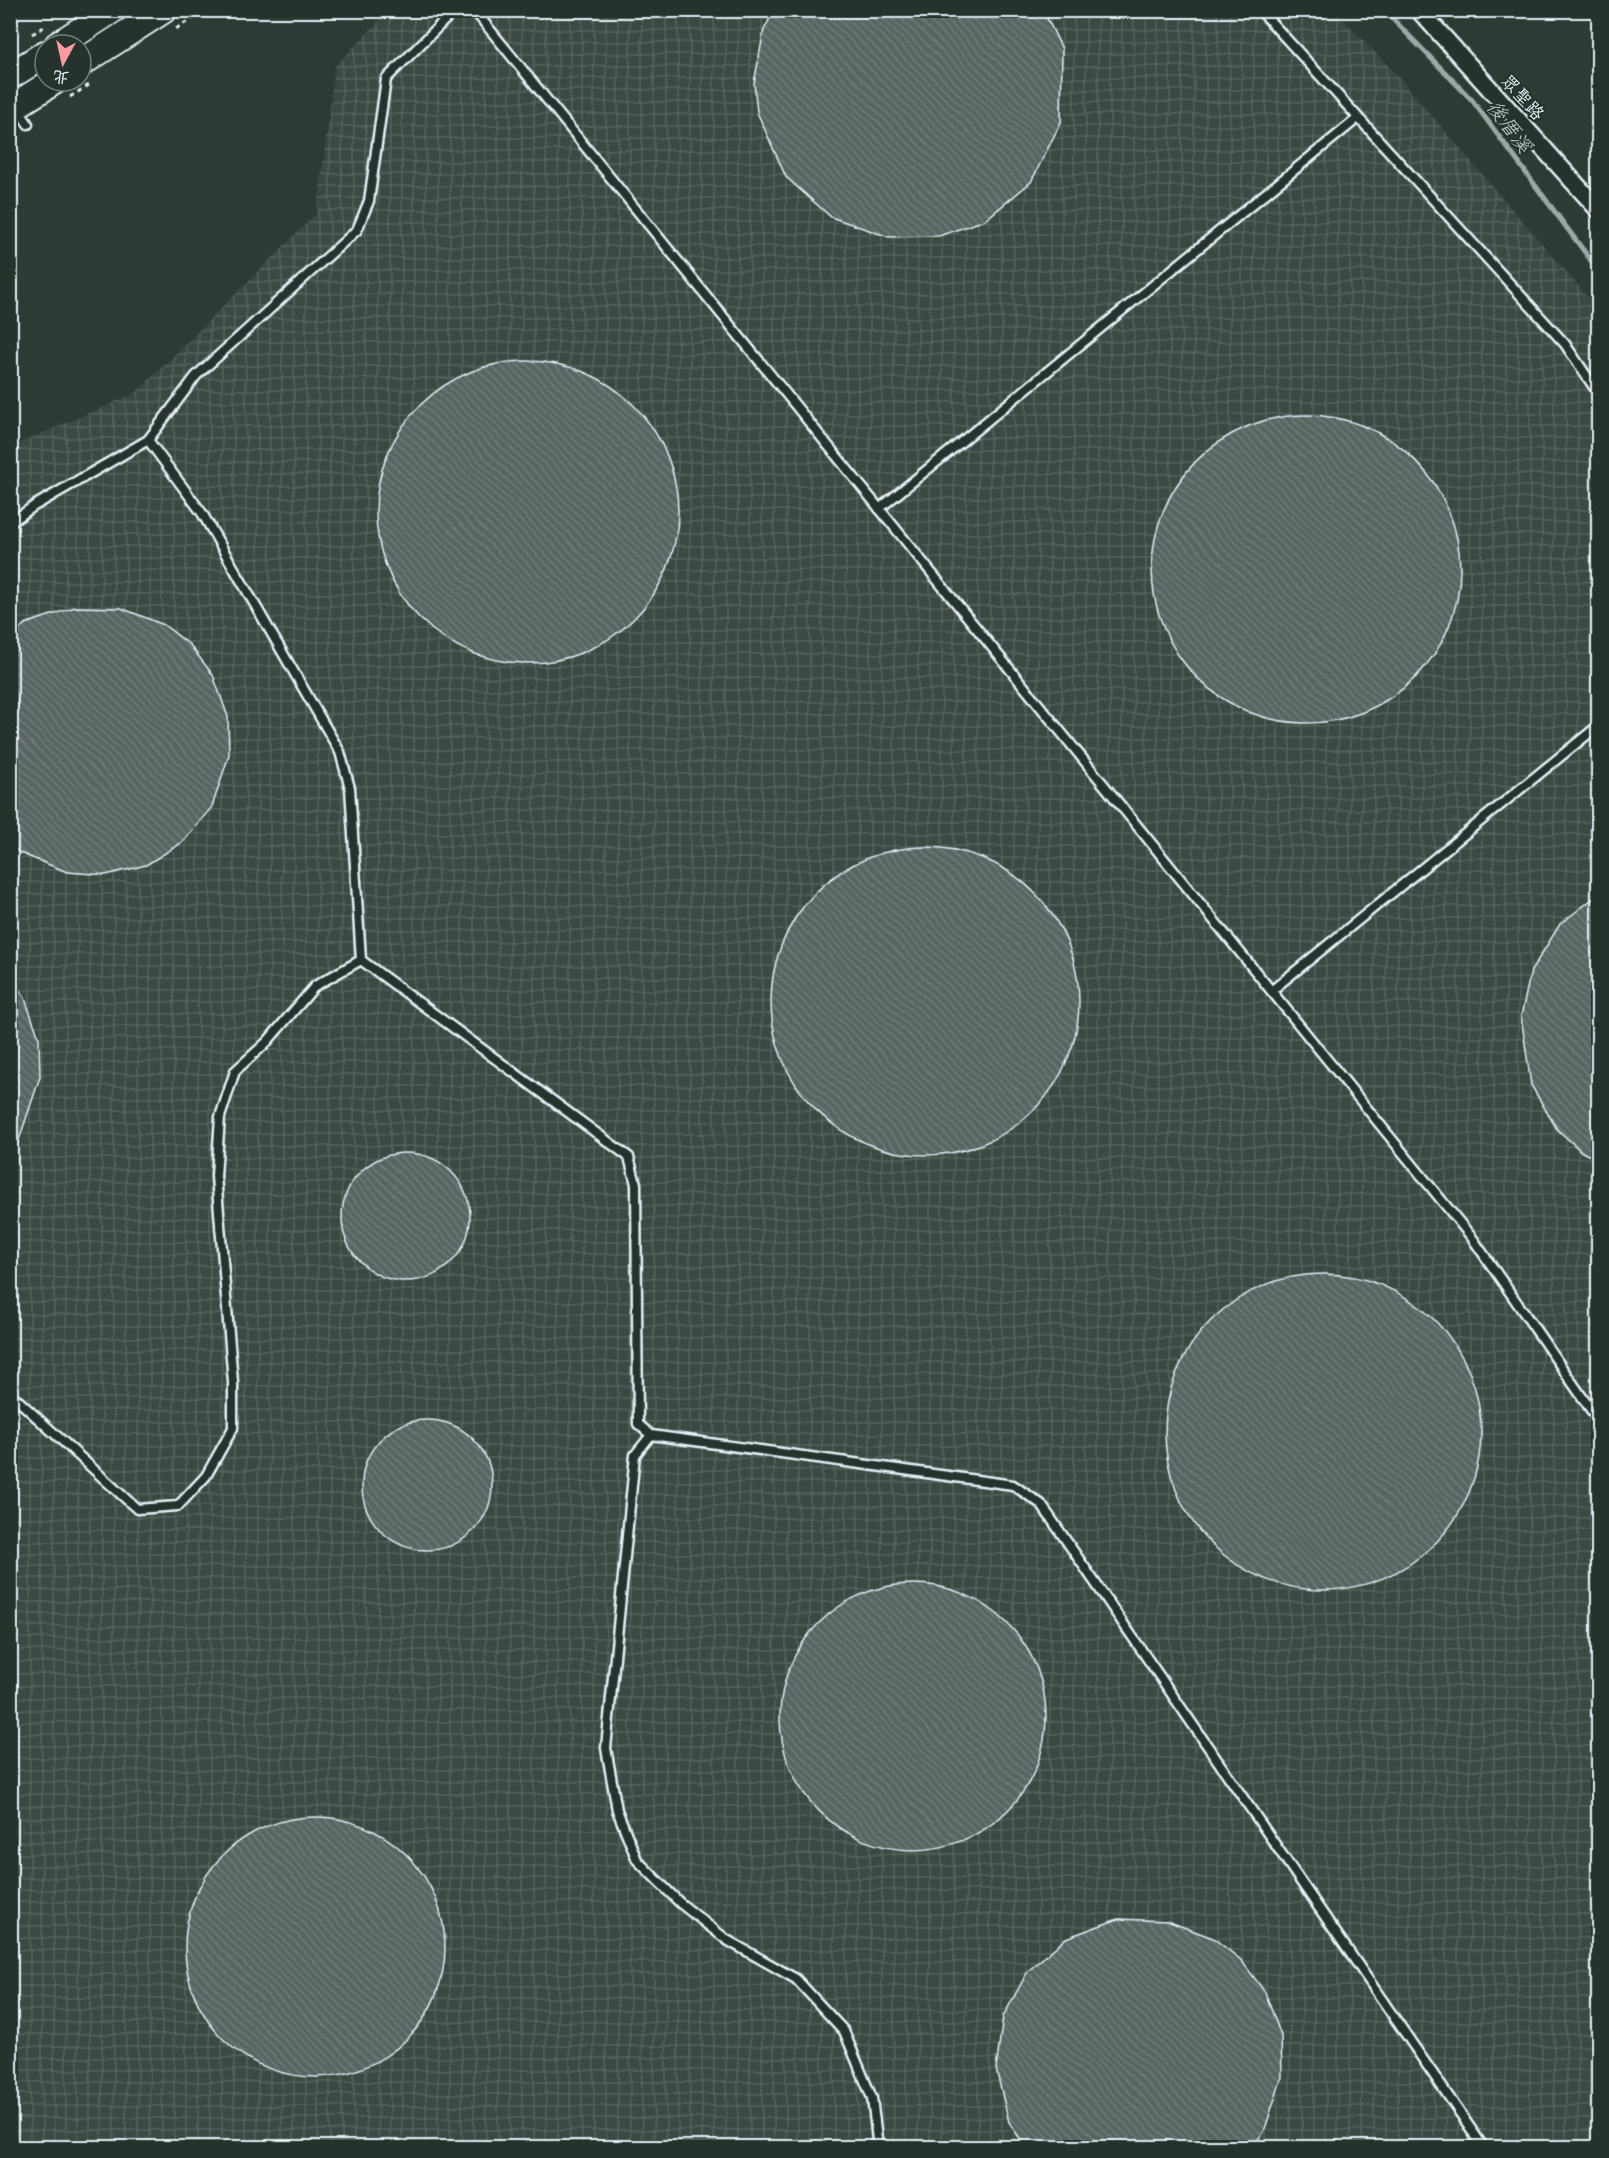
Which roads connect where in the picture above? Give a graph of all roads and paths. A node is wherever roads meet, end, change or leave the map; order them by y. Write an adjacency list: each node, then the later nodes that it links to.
1 (112, 10): 7 (main road)
2 (163, 10): 9 (main road)
3 (455, 10): 16 (lane)
4 (474, 10): 17 (lane)
5 (1260, 10): 13 (lane)
6 (1419, 10): 14 (street, 眾聖路)
7 (56, 33)
8 (33, 51): 10 (main road)
9 (93, 55)
10 (10, 76)
11 (38, 93): 12 (main road)
12 (16, 109)
13 (1358, 118): 15 (lane); 17 (lane)
14 (1599, 209)
15 (1599, 393)
16 (148, 440): 18 (lane); 20 (lane)
17 (879, 509): 21 (lane)
18 (10, 523)
19 (1599, 726): 21 (lane)
20 (361, 960): 22 (lane); 24 (lane)
21 (1271, 991): 23 (lane)
22 (10, 1392)
23 (1599, 1420)
24 (651, 1435): 25 (lane); 26 (lane)
25 (878, 2148)
26 (1484, 2148)

